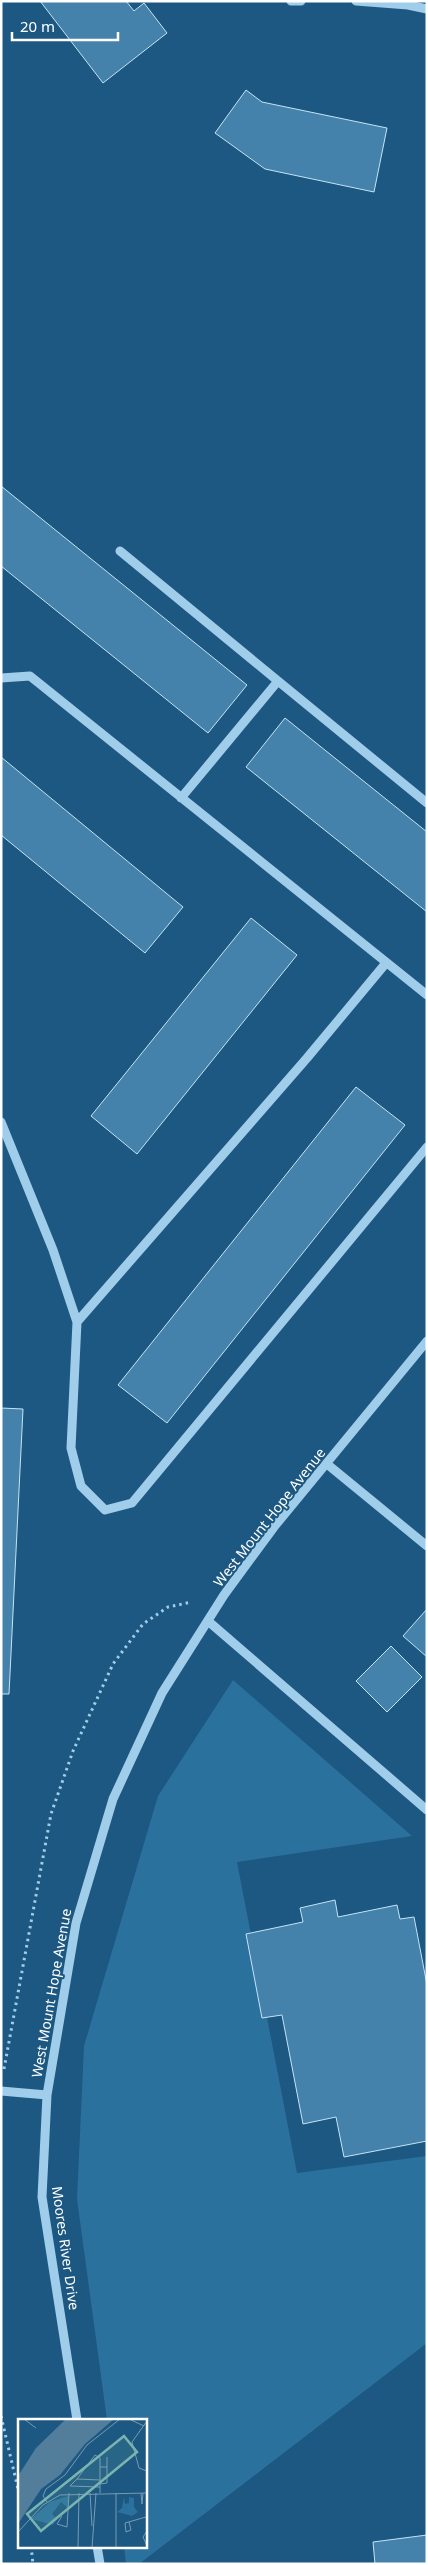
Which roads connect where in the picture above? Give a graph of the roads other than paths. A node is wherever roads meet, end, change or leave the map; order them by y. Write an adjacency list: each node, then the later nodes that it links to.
1 (291, 1): 2 (street)
2 (301, 1)
3 (356, 1): 4 (street)
4 (427, 10)
5 (120, 551): 7 (street)
6 (1, 678): 8 (street)
7 (278, 681): 8 (street); 9 (street)
8 (181, 798): 10 (street)
9 (427, 803)
10 (386, 963): 11 (street); 14 (street)
11 (427, 995)
12 (1, 1122): 14 (street)
13 (427, 1148): 14 (street)
14 (77, 1322)
15 (427, 1341): 16 (street, West Mount Hope Avenue)
16 (327, 1464): 17 (street); 18 (street, West Mount Hope Avenue)
17 (427, 1546)
18 (208, 1621): 19 (street); 21 (street, West Mount Hope Avenue)
19 (427, 1810)
20 (1, 2091): 21 (street)
21 (47, 2095): 22 (street, Moores River Drive)
22 (77, 2419)
23 (97, 2548): 24 (street)
24 (100, 2564)

